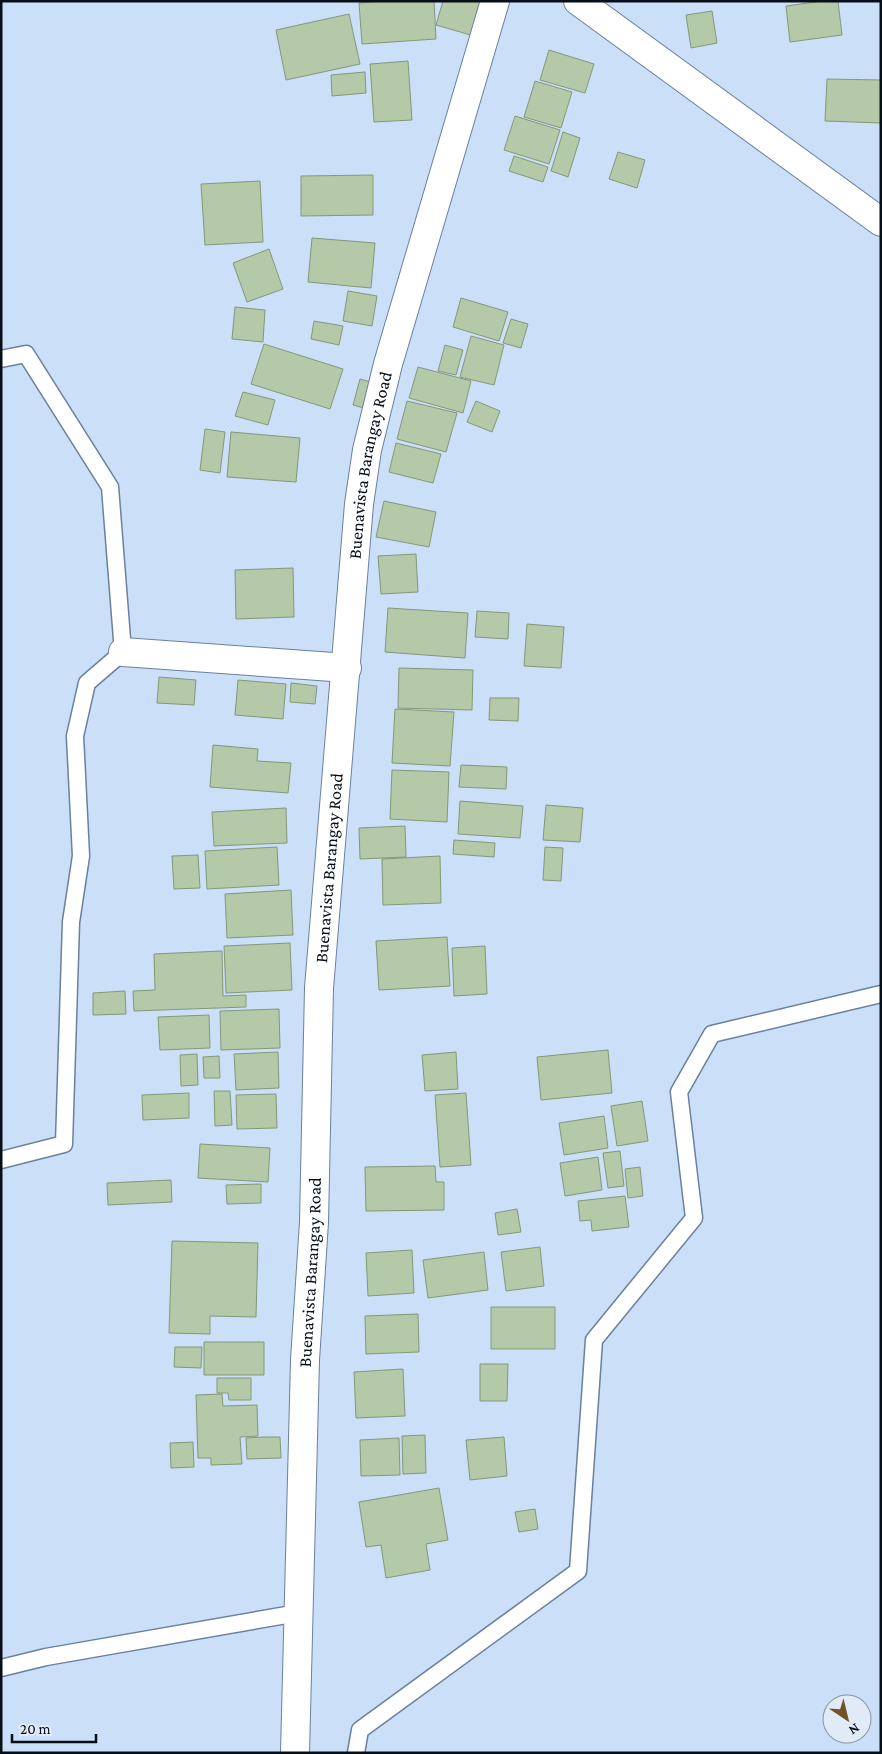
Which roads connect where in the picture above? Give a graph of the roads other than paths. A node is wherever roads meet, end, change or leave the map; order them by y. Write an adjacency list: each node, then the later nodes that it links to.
1 (495, 1): 6 (street, Buenavista Barangay Road)
2 (578, 1): 3 (street)
3 (881, 222)
4 (1, 359): 5 (lane)
5 (123, 652): 6 (street); 8 (lane)
6 (347, 668): 9 (street, Buenavista Barangay Road)
7 (881, 994): 12 (lane)
8 (1, 1160)
9 (298, 1613): 10 (lane); 11 (street, Buenavista Barangay Road)
10 (1, 1668)
11 (295, 1753)
12 (356, 1753)

